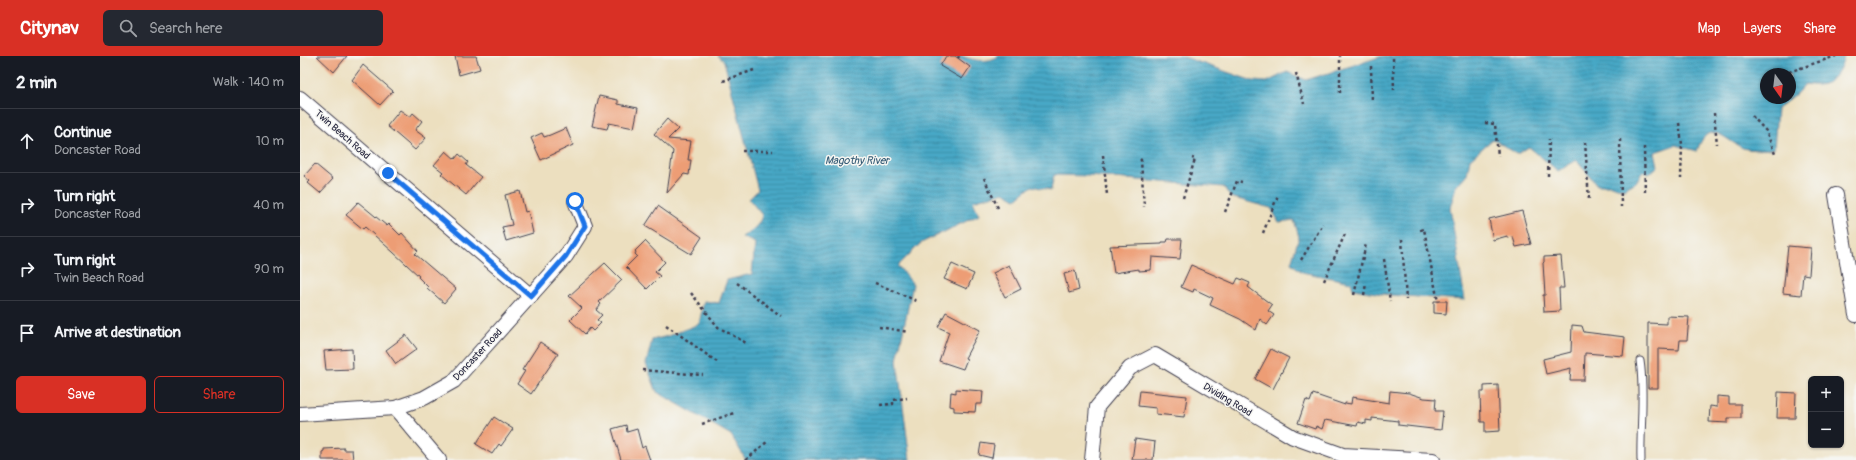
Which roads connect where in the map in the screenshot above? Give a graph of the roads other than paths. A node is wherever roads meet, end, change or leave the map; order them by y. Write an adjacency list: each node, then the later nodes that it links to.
1 (300, 98): 4 (street, Twin Beach Road)
2 (1836, 196): 5 (street)
3 (575, 201): 4 (street, Doncaster Road)
4 (531, 296): 7 (street, Doncaster Road)
5 (1856, 315)
6 (1640, 361): 12 (lane)
7 (395, 408): 8 (street, Doncaster Road); 9 (street)
8 (300, 414)
9 (439, 460)
10 (1092, 460): 11 (street, Dividing Road)
11 (1433, 460)
12 (1641, 460)

